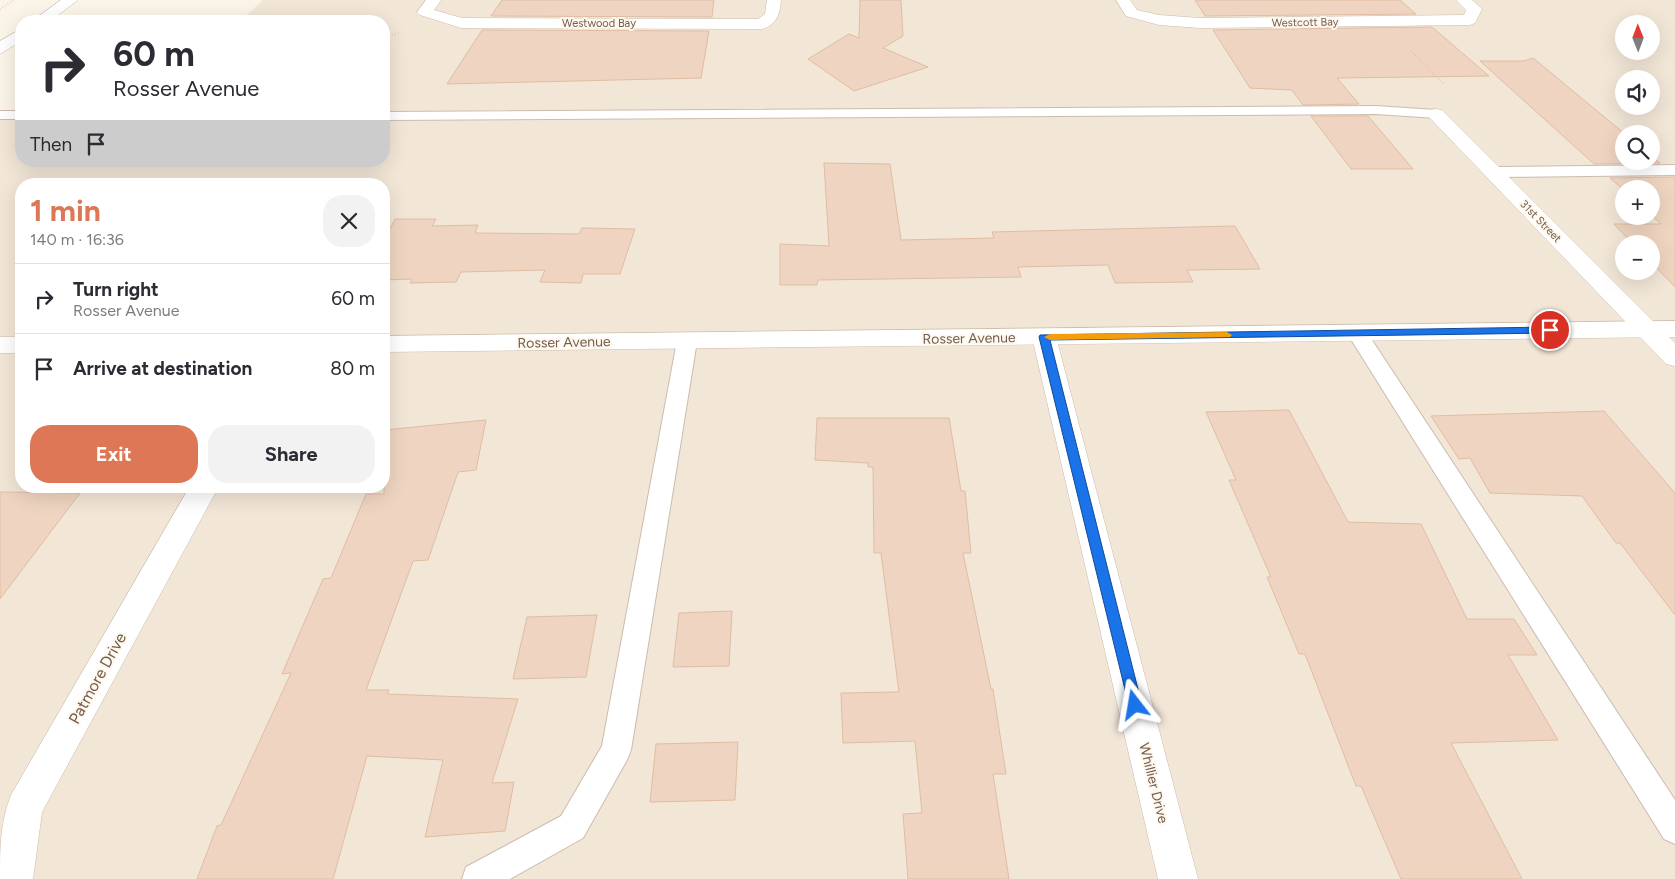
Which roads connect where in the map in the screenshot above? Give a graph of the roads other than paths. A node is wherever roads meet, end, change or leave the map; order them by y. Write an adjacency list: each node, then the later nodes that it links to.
1 (71, 0): 6 (street)
2 (434, 0): 3 (street, Westwood Bay)
3 (774, 0)
4 (1123, 0): 5 (street, Westcott Bay)
5 (1463, 0)
6 (49, 15)
7 (15, 38): 8 (street)
8 (0, 49)
9 (1436, 114): 12 (lane); 14 (street, 31st Street)
10 (0, 115): 11 (lane)
11 (15, 115)
12 (390, 116)
13 (1675, 170): 14 (lane)
14 (1493, 172): 15 (street, 31st Street)
15 (1647, 329): 16 (street, Rosser Avenue); 17 (street, Rosser Avenue); 23 (street, 31st Street)
16 (1675, 329)
17 (1357, 333): 18 (street, Rosser Avenue); 25 (lane)
18 (1044, 337): 19 (street, Rosser Avenue); 28 (street, Whillier Drive)
19 (687, 341): 20 (street, Rosser Avenue); 27 (lane)
20 (390, 344)
21 (0, 345): 22 (street)
22 (15, 345)
23 (1675, 358)
24 (201, 493): 26 (street, Patmore Drive)
25 (1675, 828)
26 (13, 879)
27 (478, 879)
28 (1178, 879)

